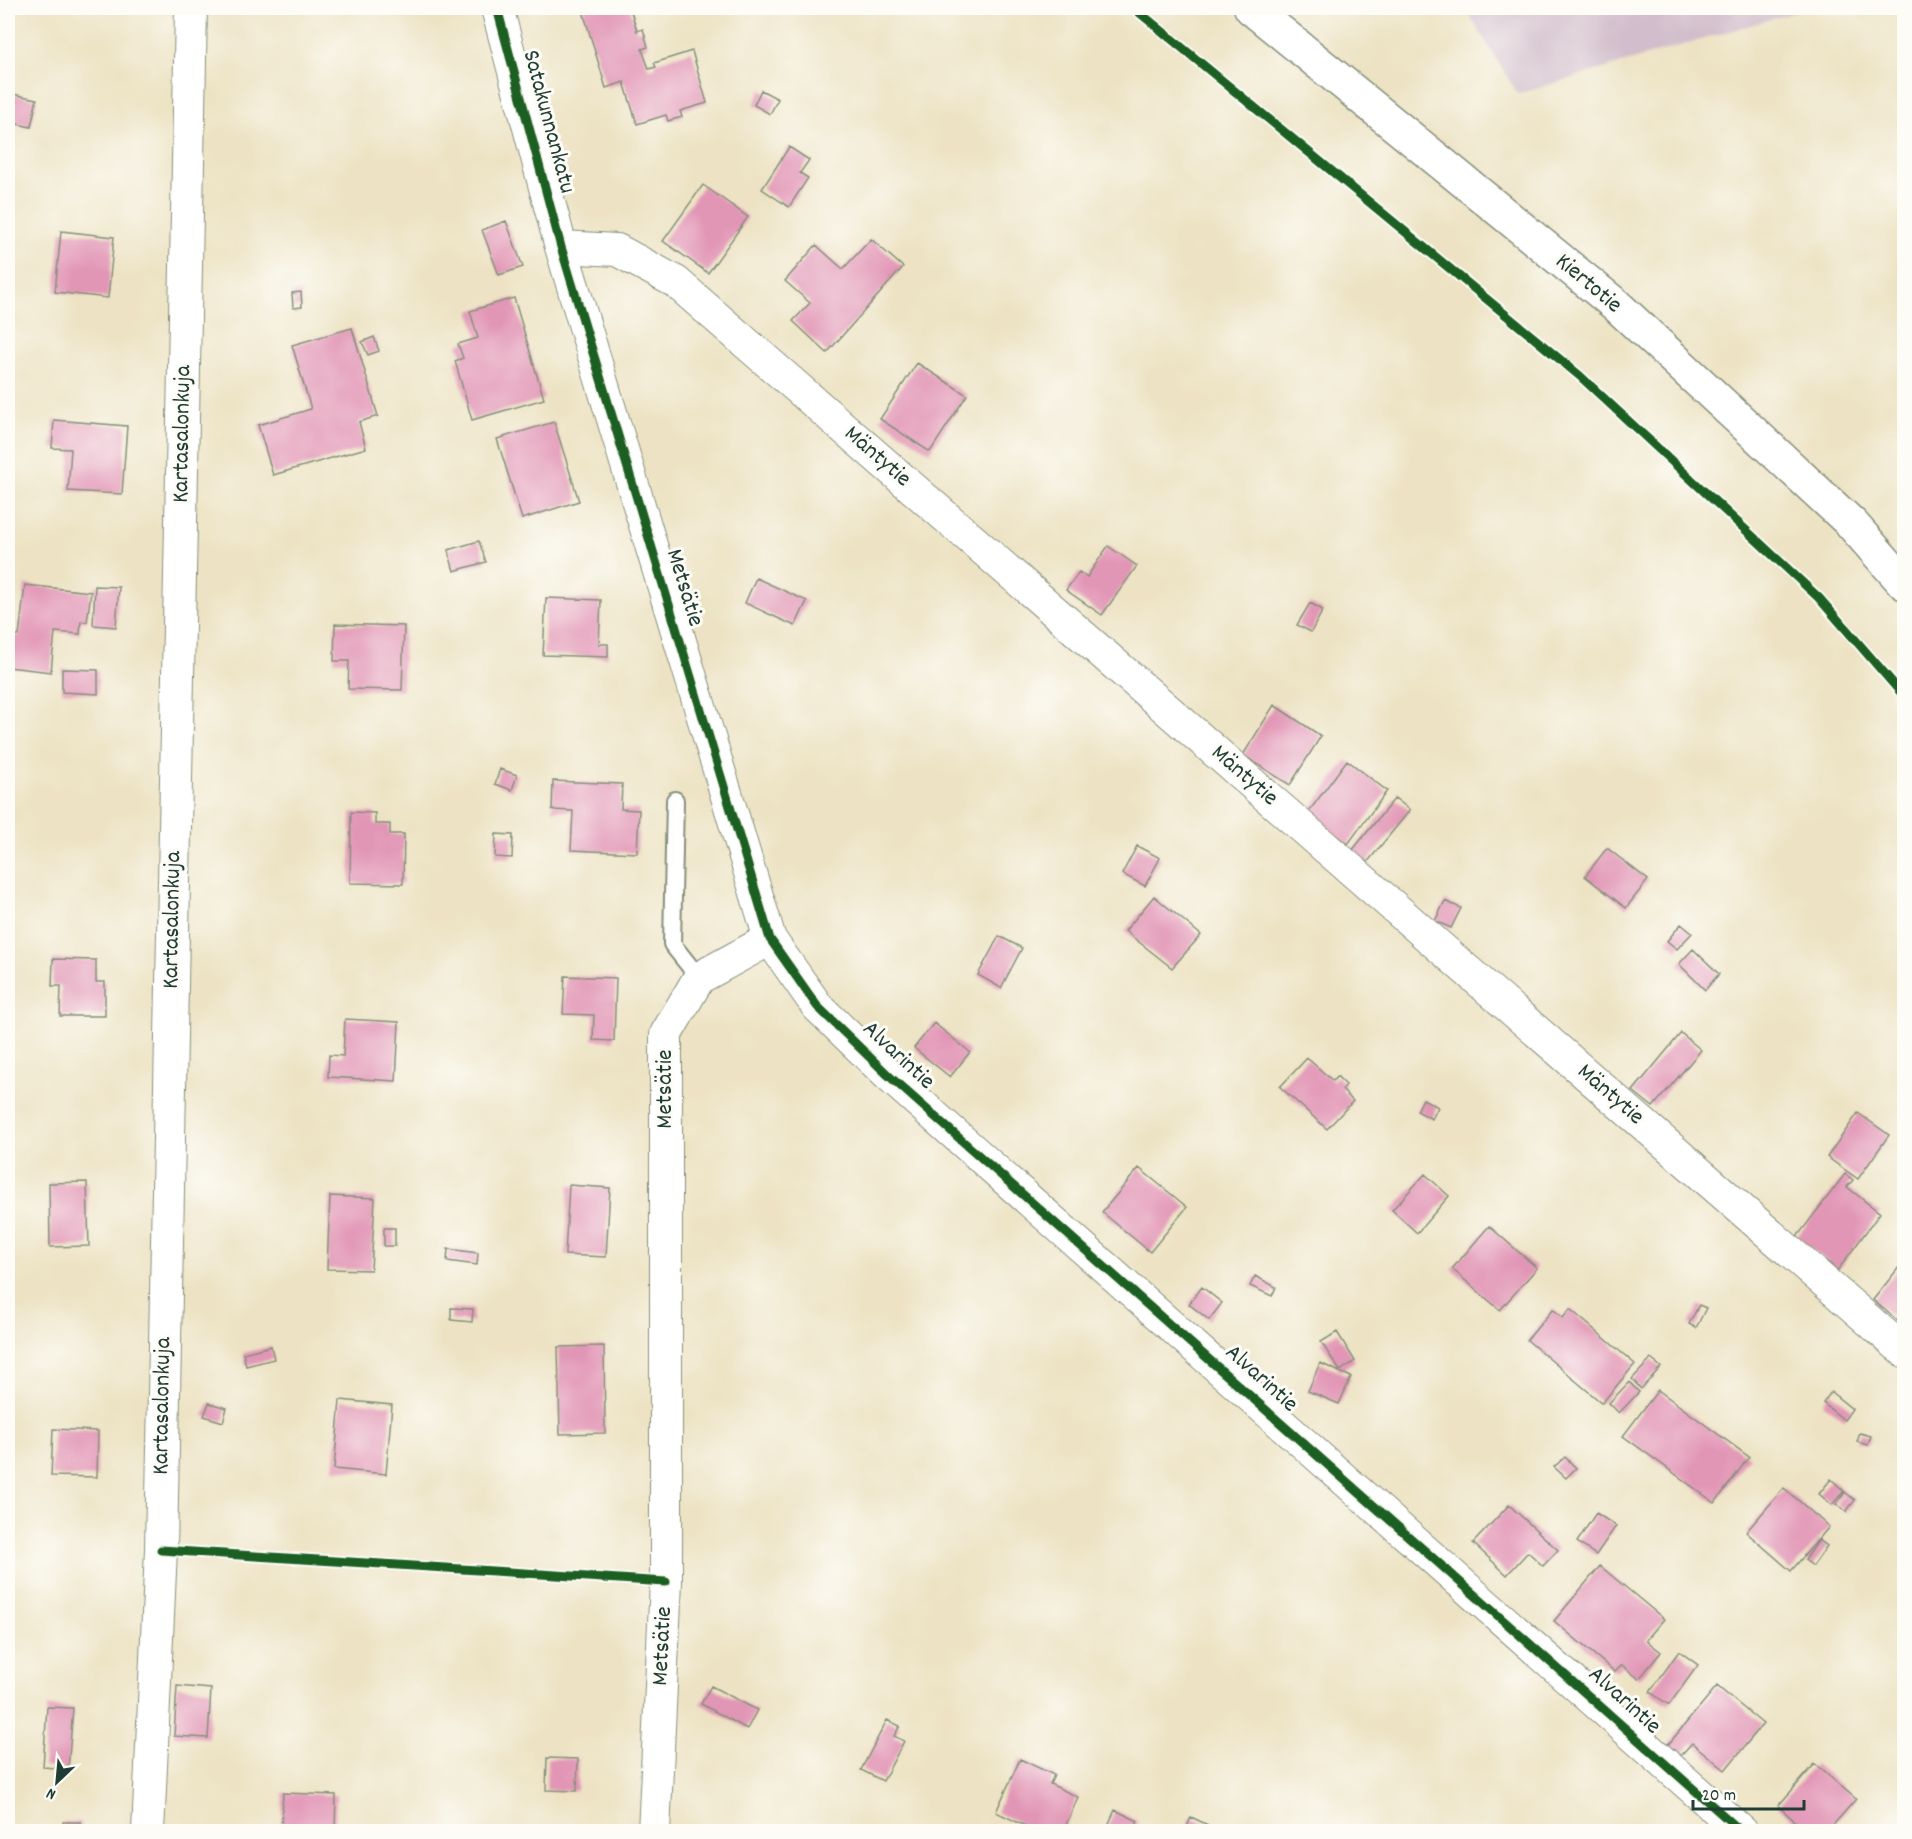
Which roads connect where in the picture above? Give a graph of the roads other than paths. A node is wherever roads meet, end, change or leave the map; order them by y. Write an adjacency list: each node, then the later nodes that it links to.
1 (192, 8): 10 (street, Kartasalonkuja)
2 (497, 8): 4 (street, Satakunnankatu)
3 (1251, 8): 5 (street, Kiertotie)
4 (561, 248): 7 (street, Metsätie); 9 (street, Mäntytie)
5 (1905, 583)
6 (675, 800): 8 (lane)
7 (770, 939): 8 (street); 12 (street, Alvarintie)
8 (699, 978): 11 (street, Metsätie)
9 (1905, 1352)
10 (148, 1832)
11 (654, 1832)
12 (1742, 1832)

